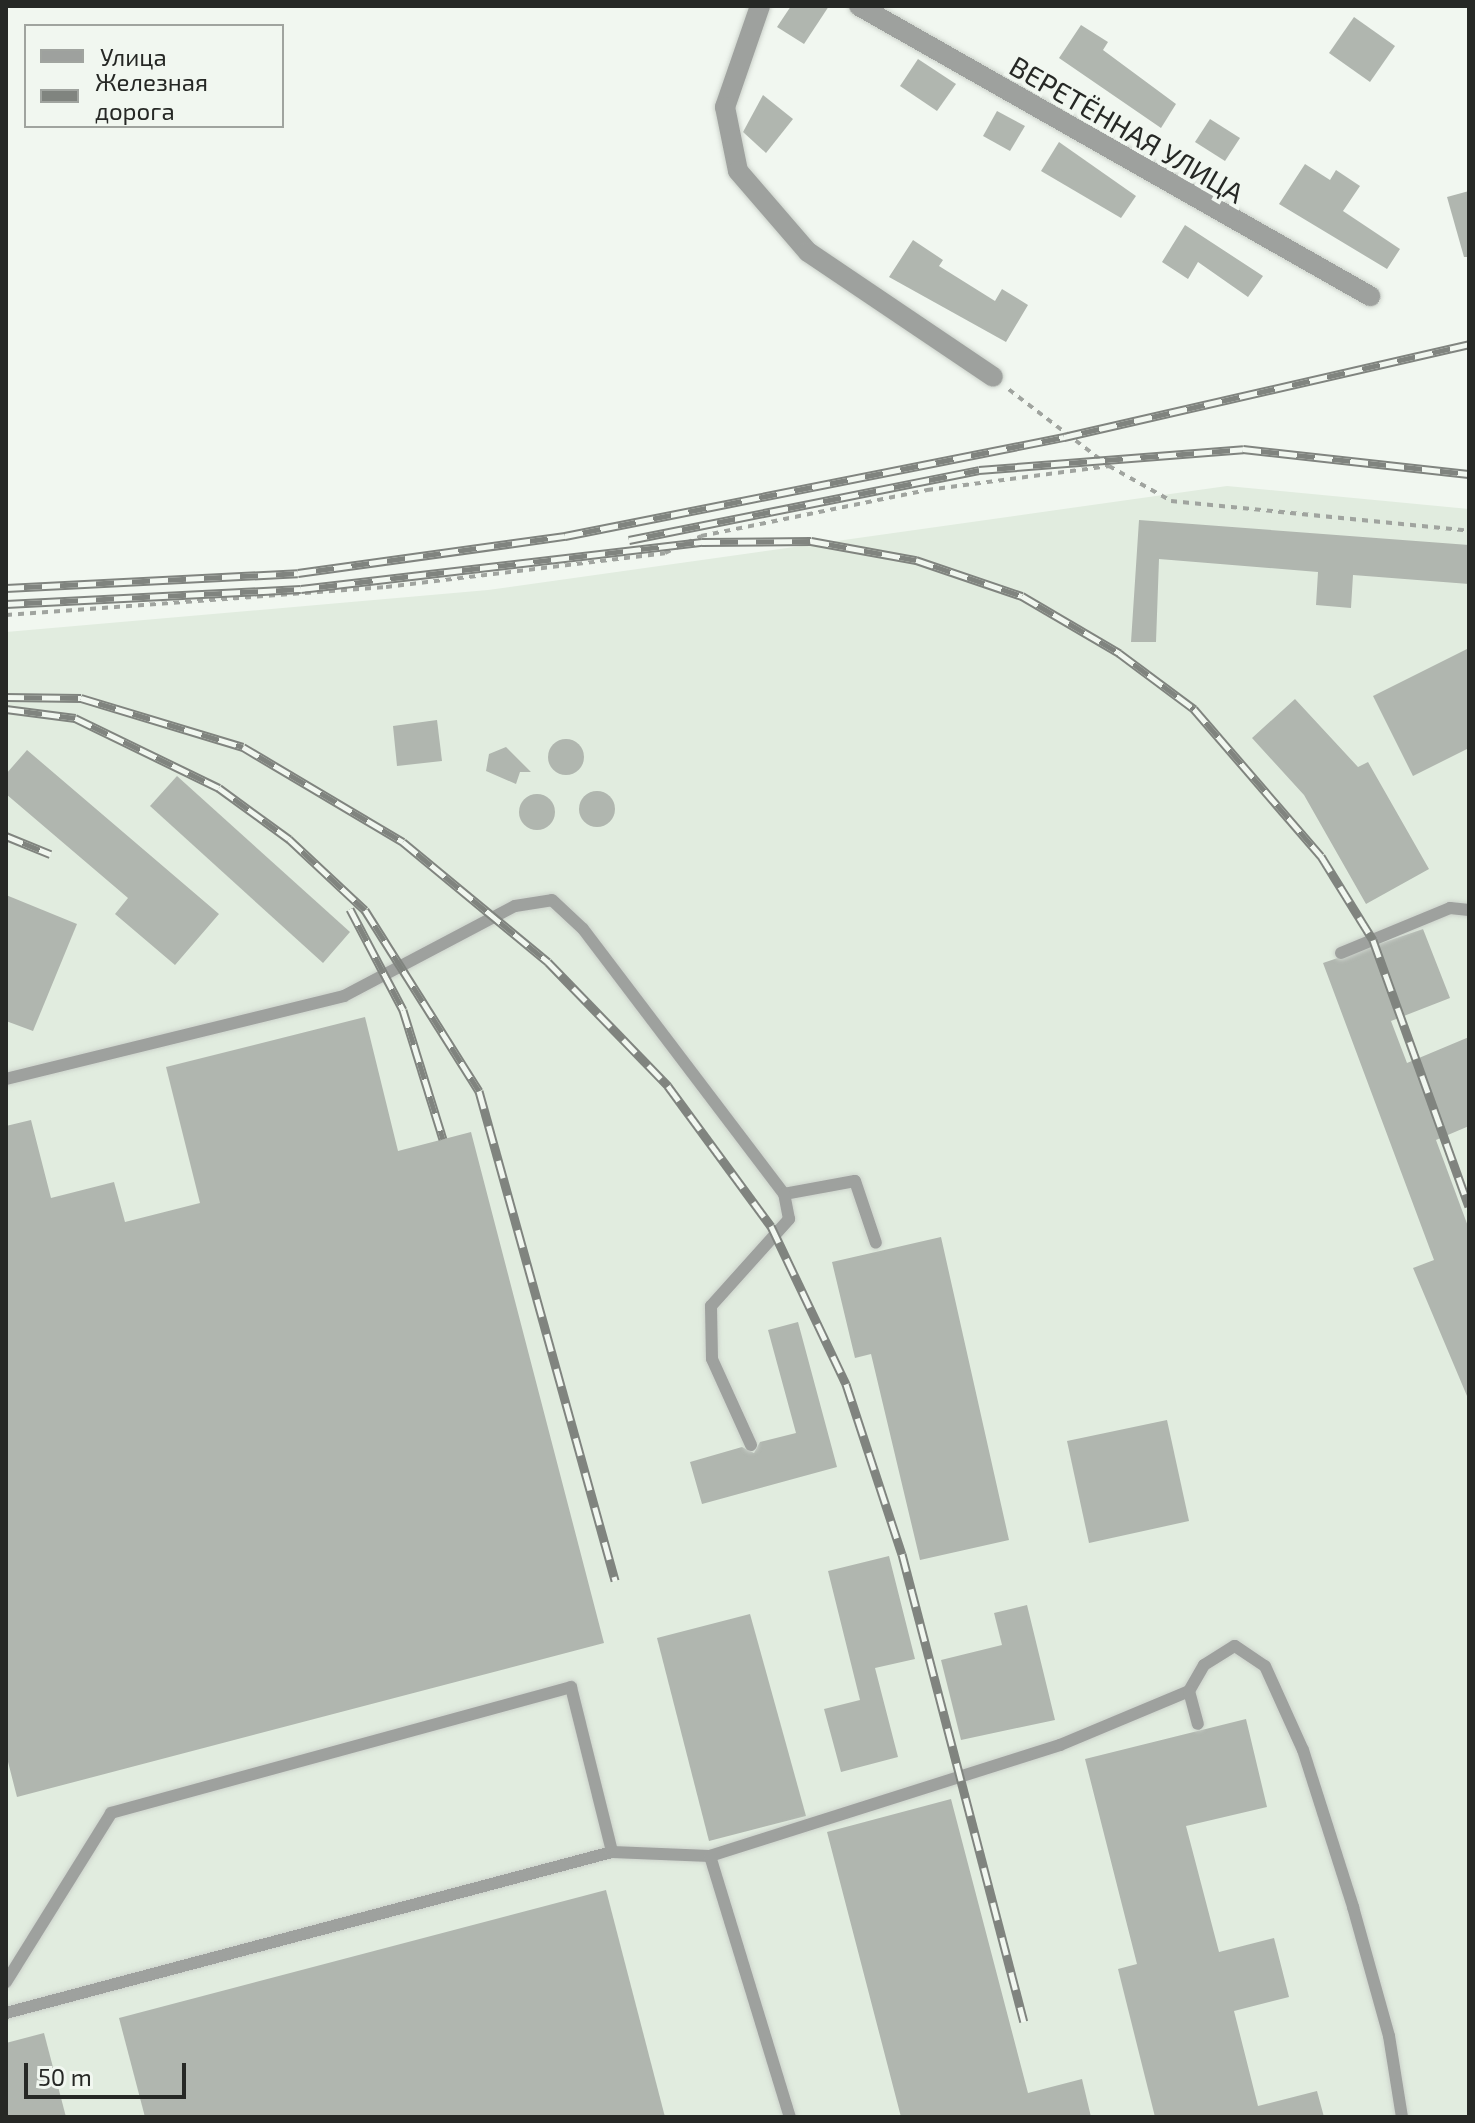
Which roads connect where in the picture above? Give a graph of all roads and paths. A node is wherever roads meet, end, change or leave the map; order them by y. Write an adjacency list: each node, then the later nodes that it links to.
1 (760, 6): 4 (street)
2 (859, 6): 3 (street, ВЕРЕТЁННАЯ УЛИЦА)
3 (1370, 296)
4 (993, 377): 5 (path)
5 (1109, 466): 6 (path); 7 (path)
6 (1469, 531)
7 (6, 615)
8 (1469, 910): 9 (lane)
9 (1341, 953)
10 (6, 1079): 11 (lane)
11 (784, 1194): 12 (lane); 13 (lane)
12 (876, 1243)
13 (751, 1445)
14 (1189, 1691): 15 (lane); 17 (lane); 21 (lane)
15 (1198, 1724)
16 (612, 1852): 17 (lane); 18 (lane); 19 (lane)
17 (710, 1856): 20 (lane)
18 (6, 1982)
19 (6, 2013)
20 (790, 2117)
21 (1402, 2117)

